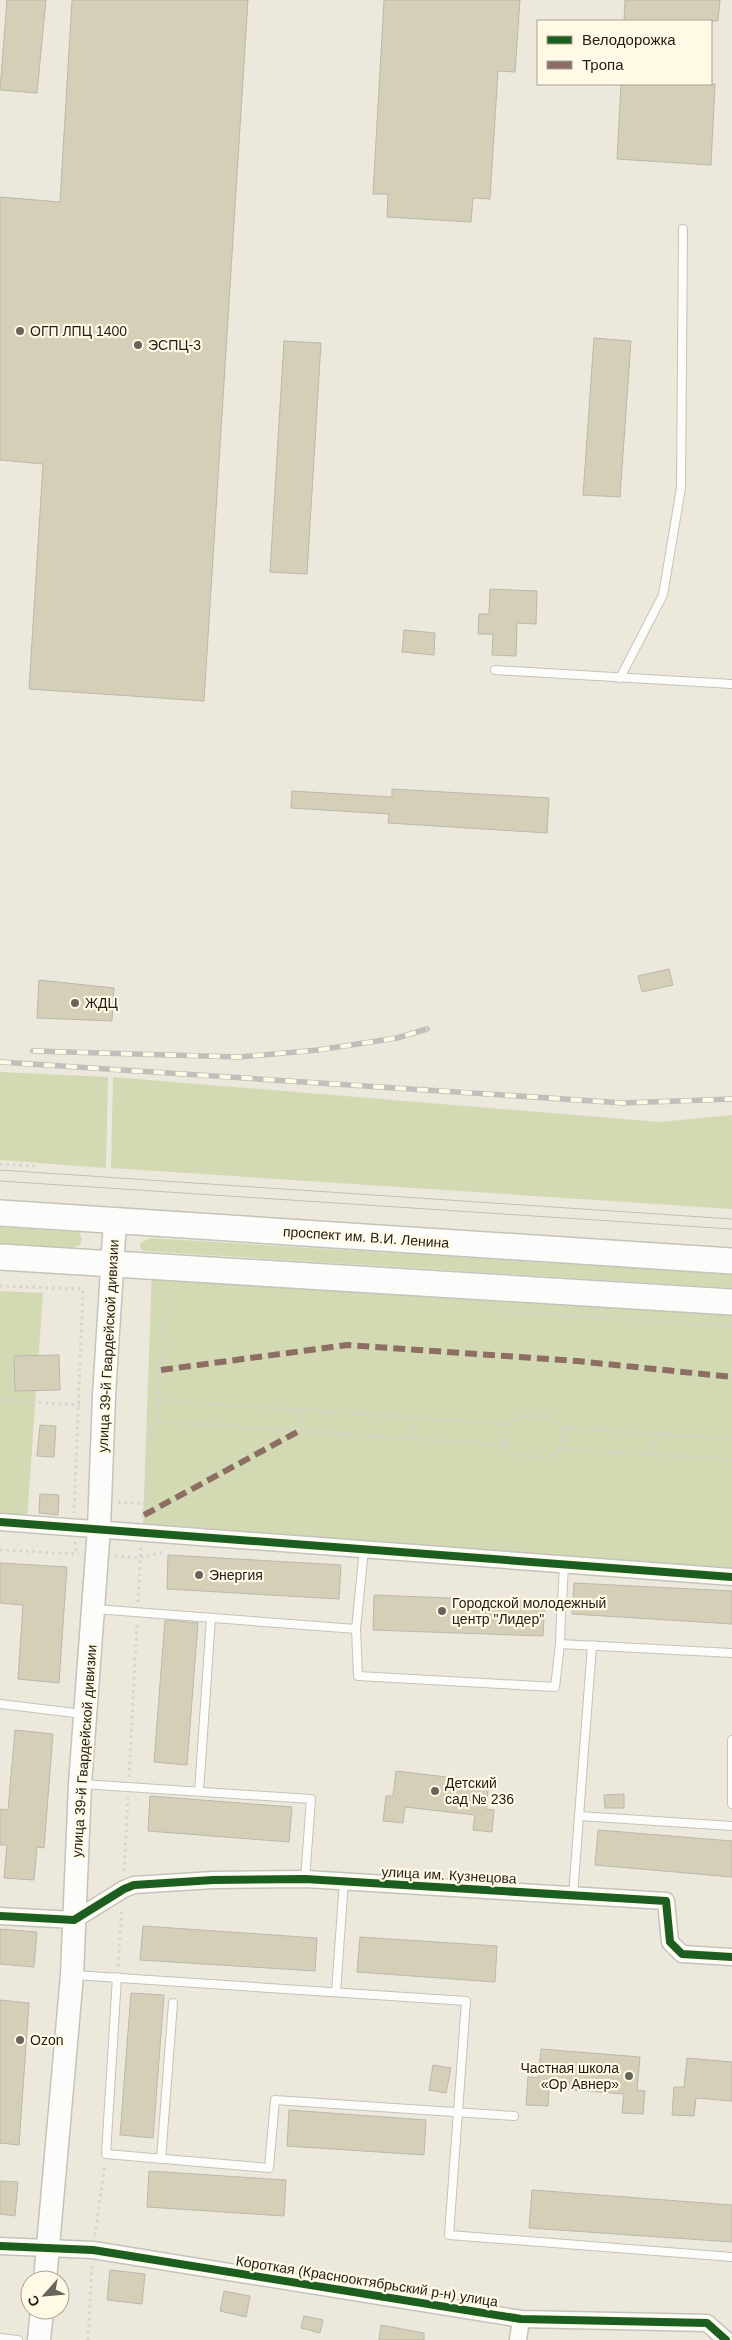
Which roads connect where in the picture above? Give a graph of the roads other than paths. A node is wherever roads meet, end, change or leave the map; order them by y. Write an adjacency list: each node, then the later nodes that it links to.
1 (683, 229): 3 (lane)
2 (495, 670): 3 (lane)
3 (620, 678): 4 (lane)
4 (732, 684)
5 (0, 1213): 6 (main road, проспект им. В.И. Ленина)
6 (115, 1221): 8 (main road, проспект им. В.И. Ленина); 9 (main road, улица 39-й Гвардейской дивизии)
7 (0, 1257): 9 (main road)
8 (732, 1261)
9 (113, 1265): 10 (main road); 12 (main road, улица 39-й Гвардейской дивизии)
10 (732, 1302)
11 (0, 1522): 12 (street)
12 (99, 1528): 13 (street); 17 (main road, улица 39-й Гвардейской дивизии)
13 (364, 1549): 14 (street); 20 (lane)
14 (564, 1564): 15 (street); 16 (lane)
15 (732, 1577)
16 (562, 1604)
17 (93, 1609): 19 (lane); 25 (main road, улица 39-й Гвардейской дивизии)
18 (561, 1613): 21 (lane)
19 (212, 1618): 20 (lane); 28 (lane)
20 (356, 1629): 21 (lane)
21 (560, 1644): 22 (lane)
22 (592, 1645): 23 (lane); 30 (lane)
23 (732, 1653)
24 (0, 1704): 25 (lane)
25 (85, 1714): 27 (main road, улица 39-й Гвардейской дивизии)
26 (732, 1740): 29 (lane)
27 (80, 1784): 28 (lane); 36 (main road, улица 39-й Гвардейской дивизии)
28 (200, 1791): 32 (lane)
29 (732, 1804)
30 (579, 1816): 31 (lane); 34 (lane)
31 (732, 1826)
32 (306, 1879): 33 (street, улица им. Кузнецова); 36 (street, улица им. Кузнецова)
33 (344, 1882): 34 (street, улица им. Кузнецова); 40 (lane)
34 (572, 1895): 37 (street, улица им. Кузнецова)
35 (0, 1916): 36 (street)
36 (74, 1920): 38 (main road, улица 39-й Гвардейской дивизии)
37 (732, 1957)
38 (72, 1975): 39 (lane); 46 (main road, улица 39-й Гвардейской дивизии)
39 (117, 1977): 40 (lane); 44 (lane)
40 (336, 1992): 42 (lane)
41 (174, 2003): 44 (lane)
42 (458, 2113): 43 (lane); 44 (lane); 47 (lane)
43 (514, 2116)
44 (161, 2159)
45 (0, 2246): 46 (street, Короткая (Краснооктябрьский р-н) улица)
46 (48, 2249): 48 (main road, улица 39-й Гвардейской дивизии); 49 (street, Короткая (Краснооктябрьский р-н) улица)
47 (732, 2258)
48 (46, 2270)
49 (521, 2319): 54 (street); 55 (street, Короткая (Краснооктябрьский р-н) улица)
50 (41, 2320): 53 (main road)
51 (0, 2338): 52 (lane)
52 (18, 2340)
53 (39, 2340)
54 (518, 2340)
55 (726, 2340)

